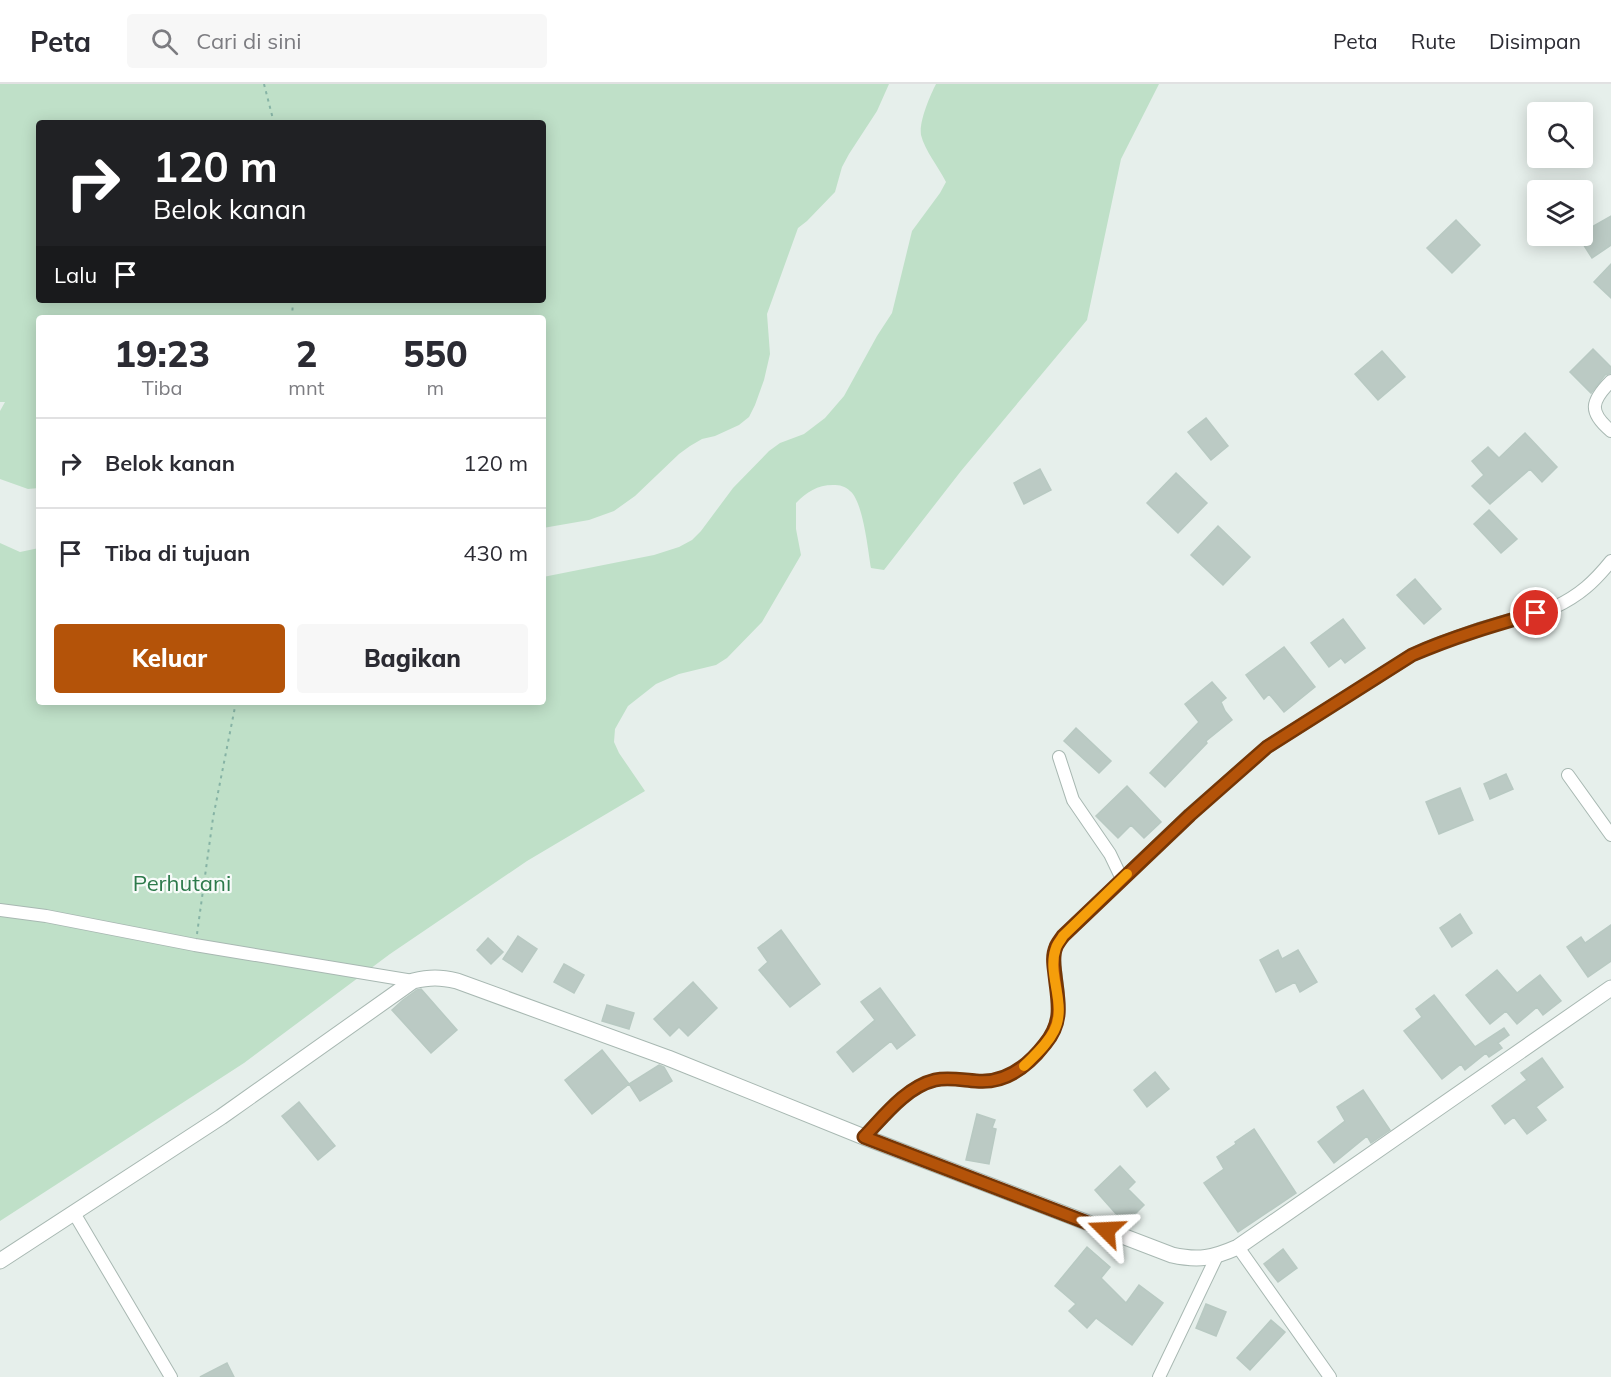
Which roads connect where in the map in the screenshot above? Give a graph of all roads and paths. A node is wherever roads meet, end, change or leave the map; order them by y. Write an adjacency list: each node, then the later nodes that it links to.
1 (264, 84): 2 (path)
2 (273, 120)
3 (1611, 381): 4 (street)
4 (1611, 431)
5 (1611, 561): 10 (street)
6 (235, 705): 12 (path)
7 (1059, 757): 10 (street)
8 (1568, 775): 9 (street)
9 (1611, 835)
10 (1122, 879): 15 (street)
11 (0, 910): 12 (street)
12 (195, 945): 13 (street)
13 (413, 981): 15 (street); 16 (street)
14 (1611, 988): 17 (street)
15 (864, 1137): 18 (street)
16 (74, 1213): 19 (street); 20 (street)
17 (1238, 1247): 18 (street); 22 (street)
18 (1218, 1256): 21 (street)
19 (0, 1261)
20 (171, 1377)
21 (1159, 1377)
22 (1330, 1377)

